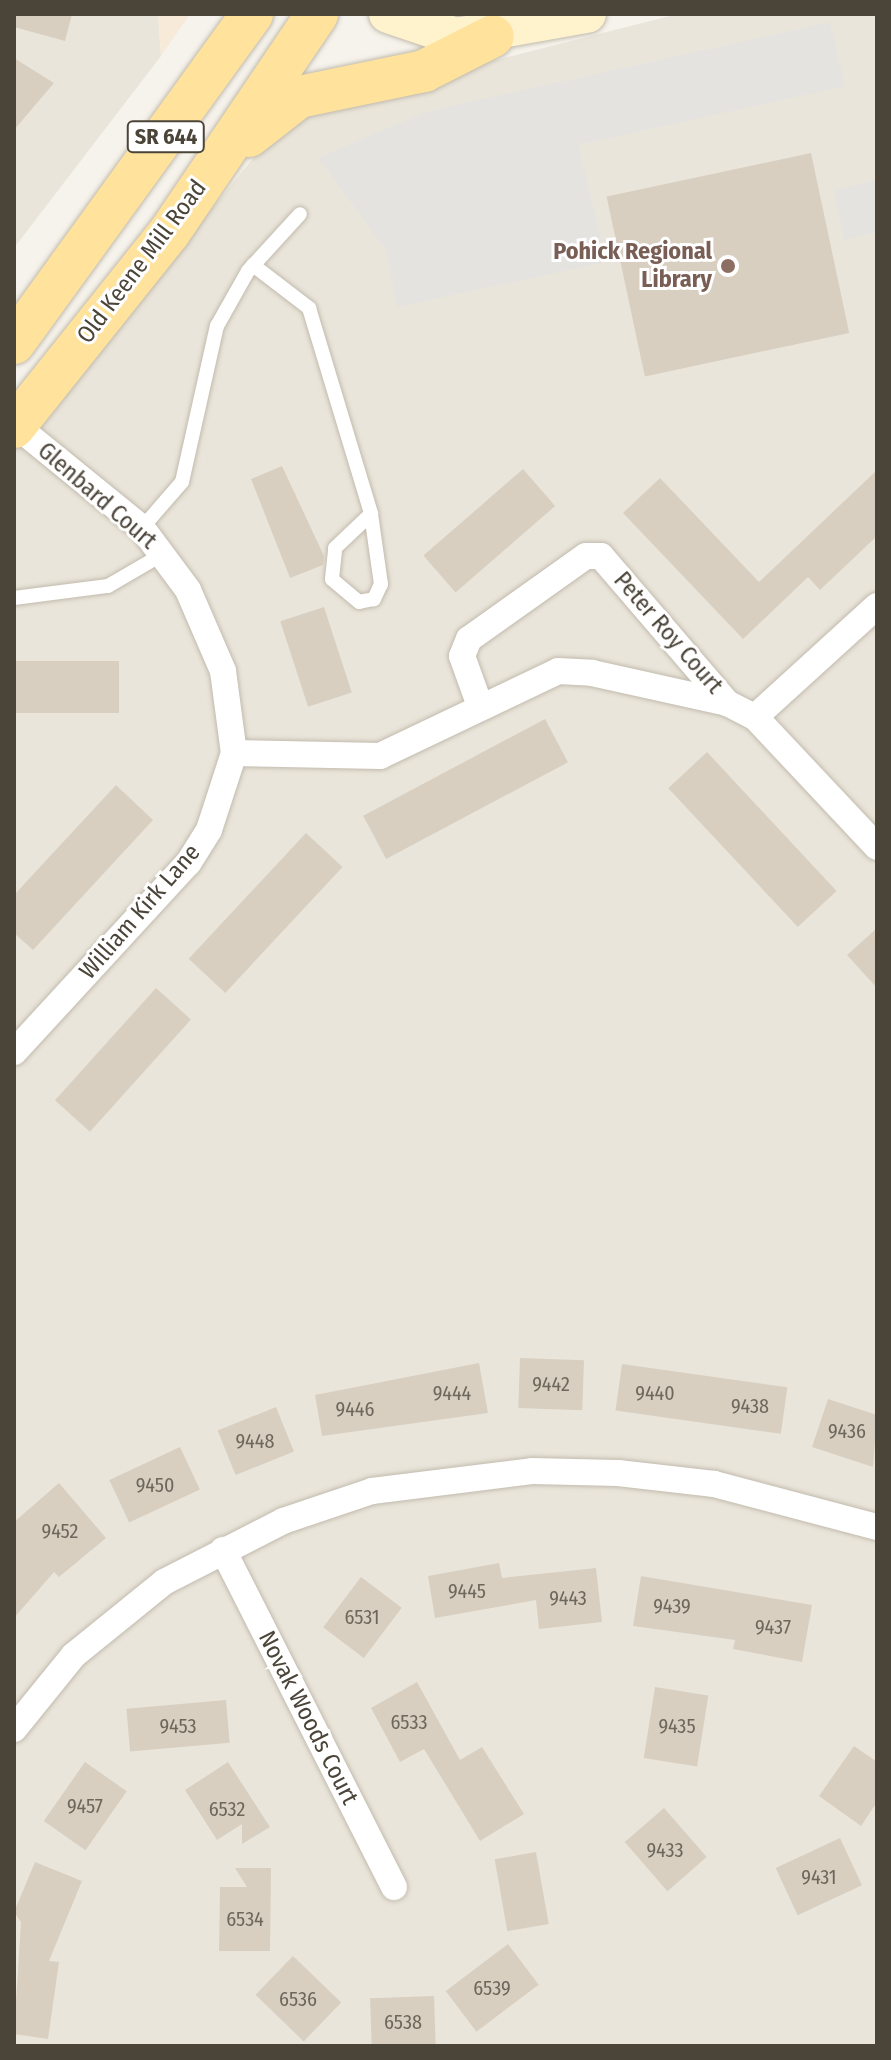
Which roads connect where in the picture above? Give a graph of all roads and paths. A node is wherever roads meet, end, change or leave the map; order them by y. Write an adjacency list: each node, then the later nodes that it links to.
1 (252, 14): 9 (main road, SR 644)
2 (317, 14): 6 (main road, Old Keene Mill Road / SR 644)
3 (388, 14): 5 (main road)
4 (587, 14): 5 (main road)
5 (493, 36): 6 (main road)
6 (198, 189): 10 (main road, Old Keene Mill Road / SR 644)
7 (300, 214): 8 (lane)
8 (253, 265): 11 (lane); 12 (lane)
9 (14, 343)
10 (15, 425): 12 (street, Glenbard Court)
11 (371, 514): 11 (lane)
12 (142, 528): 13 (street, Glenbard Court)
13 (163, 554): 14 (lane); 19 (street, Glenbard Court)
14 (14, 598)
15 (877, 606): 18 (street)
16 (727, 703): 17 (street, Peter Roy Court); 17 (street, Peter Roy Court); 18 (street, Peter Roy Court)
17 (480, 706): 19 (street, Peter Roy Court)
18 (755, 717): 20 (street, Peter Roy Court)
19 (234, 753): 21 (street, William Kirk Lane)
20 (877, 847)
21 (14, 1052)
22 (877, 1527): 23 (street)
23 (223, 1550): 24 (street); 25 (street, Novak Woods Court)
24 (14, 1729)
25 (394, 1887)

